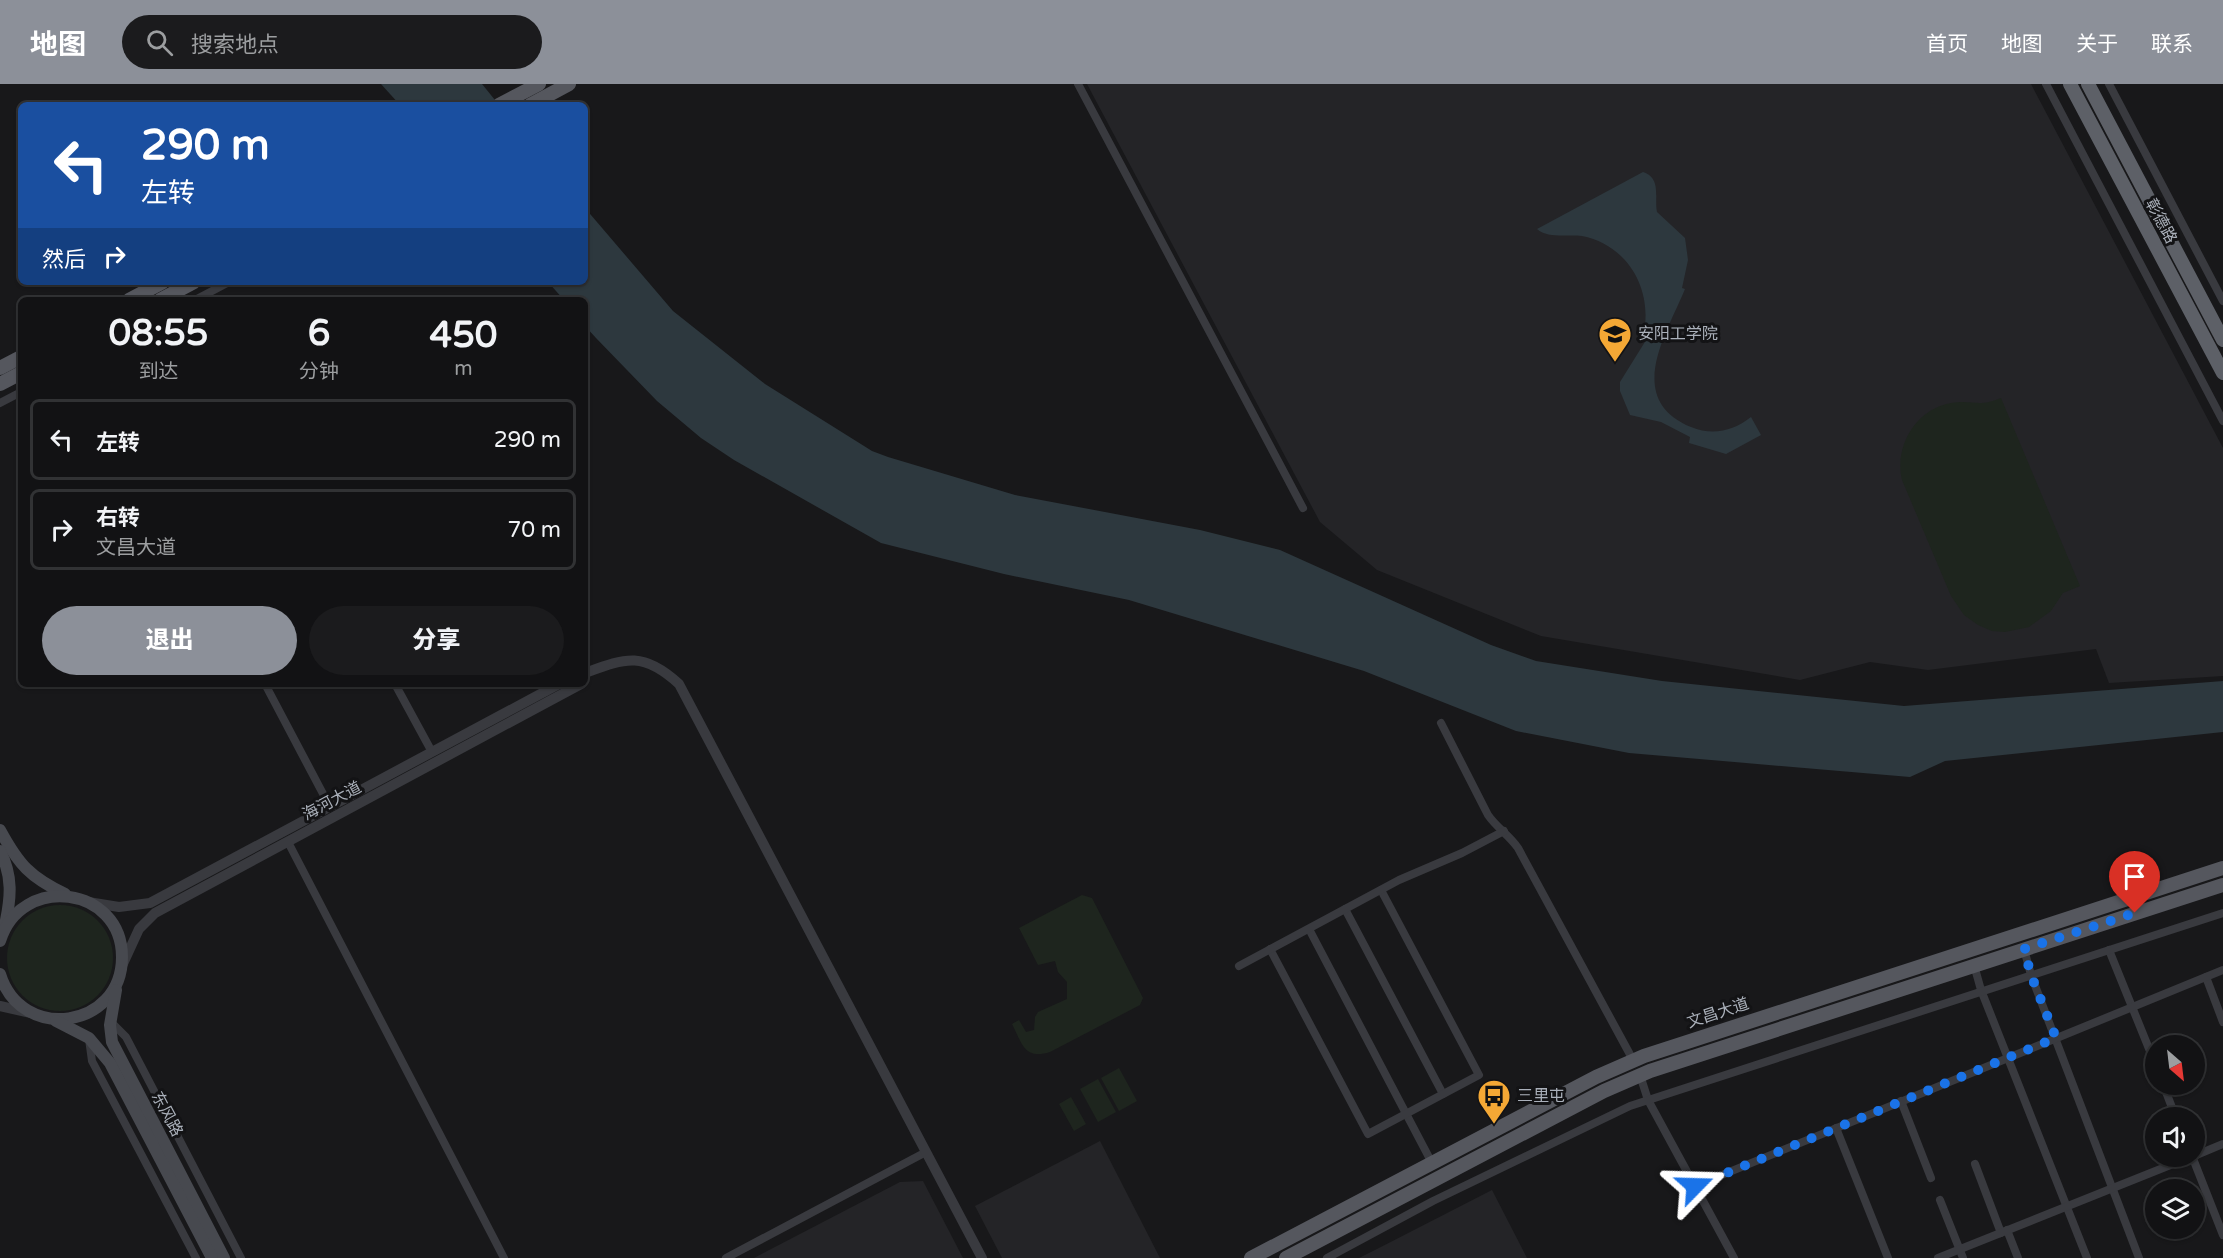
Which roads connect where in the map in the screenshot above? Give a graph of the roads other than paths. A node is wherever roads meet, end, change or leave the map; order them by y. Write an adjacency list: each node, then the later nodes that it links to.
1 (539, 84): 8 (main road)
2 (569, 84): 9 (main road)
3 (1078, 84): 26 (street)
4 (2046, 84): 25 (street)
5 (2070, 84): 20 (highway, 彰德路)
6 (2088, 84): 17 (highway, 彰德路)
7 (2109, 84): 16 (street)
8 (506, 102)
9 (536, 102)
10 (157, 285): 13 (main road)
11 (188, 285): 14 (main road)
12 (223, 285): 15 (street)
13 (135, 297)
14 (166, 297)
15 (201, 297)
16 (2223, 301)
17 (2223, 340)
18 (18, 359): 19 (main road)
19 (0, 368)
20 (2223, 373)
21 (18, 375): 22 (main road)
22 (0, 384)
23 (18, 394): 24 (street)
24 (0, 403)
25 (2223, 421)
26 (1303, 508)
27 (597, 669): 28 (street); 29 (street); 80 (street)
28 (588, 672)
29 (588, 677)
30 (267, 687): 36 (street)
31 (397, 687): 35 (street)
32 (553, 687): 35 (street, 海河大道)
33 (574, 687): 39 (street, 海河大道)
34 (1441, 723): 38 (street)
35 (432, 752): 36 (street, 海河大道)
36 (330, 807): 45 (street, 海河大道)
37 (0, 830): 44 (main road)
38 (1504, 831): 43 (street); 71 (street)
39 (288, 842): 56 (street, 海河大道); 97 (street)
40 (0, 851): 49 (main road)
41 (2223, 868): 71 (main road, 文昌大道)
42 (2223, 885): 51 (main road, 文昌大道)
43 (1381, 890): 46 (street); 73 (street)
44 (69, 896): 45 (main road); 49 (main road)
45 (88, 902): 56 (main road, 东风路)
46 (1345, 909): 48 (street); 73 (street)
47 (2223, 913): 52 (street)
48 (1309, 928): 50 (street); 76 (street)
49 (2, 936)
50 (1270, 949): 54 (street); 76 (street)
51 (2024, 949): 53 (main road, 文昌大道); 58 (street)
52 (2109, 950): 58 (street); 62 (street)
53 (1974, 964): 60 (street); 72 (main road, 文昌大道)
54 (1239, 966)
55 (2223, 970): 59 (street)
56 (120, 973): 64 (main road); 65 (main road, 东风路)
57 (0, 974): 63 (main road)
58 (2031, 975): 60 (street); 68 (street)
59 (2206, 977): 62 (street); 66 (street)
60 (1981, 990): 70 (street); 74 (street)
61 (0, 1006): 63 (street)
62 (2132, 1007): 68 (street); 69 (street)
63 (31, 1013): 64 (main road, 东风路)
64 (49, 1019): 67 (main road, 东风路)
65 (110, 1021): 95 (main road, 东风路); 96 (street)
66 (2223, 1022)
67 (89, 1038): 93 (street); 94 (main road, 东风路)
68 (2056, 1038): 70 (street); 87 (street)
69 (2145, 1039)
70 (2008, 1058): 75 (street); 89 (street)
71 (1633, 1060): 81 (main road, 文昌大道)
72 (1640, 1075): 74 (street); 101 (main road, 文昌大道)
73 (1443, 1094): 76 (street)
74 (1648, 1100): 86 (street); 102 (street)
75 (1901, 1101): 77 (street); 85 (street)
76 (1406, 1114): 81 (street)
77 (1836, 1128): 86 (street); 104 (street)
78 (2223, 1144): 79 (street)
79 (2205, 1151)
80 (926, 1152): 98 (street); 99 (street)
81 (1432, 1163): 100 (main road, 文昌大道)
82 (1975, 1164): 90 (street)
83 (2166, 1167): 87 (street)
84 (2197, 1167): 91 (street)
85 (1931, 1178)
86 (1695, 1186): 103 (street)
87 (2114, 1188): 89 (street); 108 (street)
88 (1941, 1200): 92 (street)
89 (2067, 1207): 90 (street); 107 (street)
90 (2004, 1232): 92 (street); 106 (street)
91 (2223, 1235)
92 (1961, 1254): 105 (street)
93 (196, 1258)
94 (212, 1258)
95 (224, 1258)
96 (241, 1258)
97 (504, 1258)
98 (726, 1258)
99 (982, 1258)
100 (1251, 1258)
101 (1286, 1258)
102 (1327, 1258)
103 (1734, 1258)
104 (1888, 1258)
105 (1938, 1258)
106 (2018, 1258)
107 (2087, 1258)
108 (2139, 1258)

